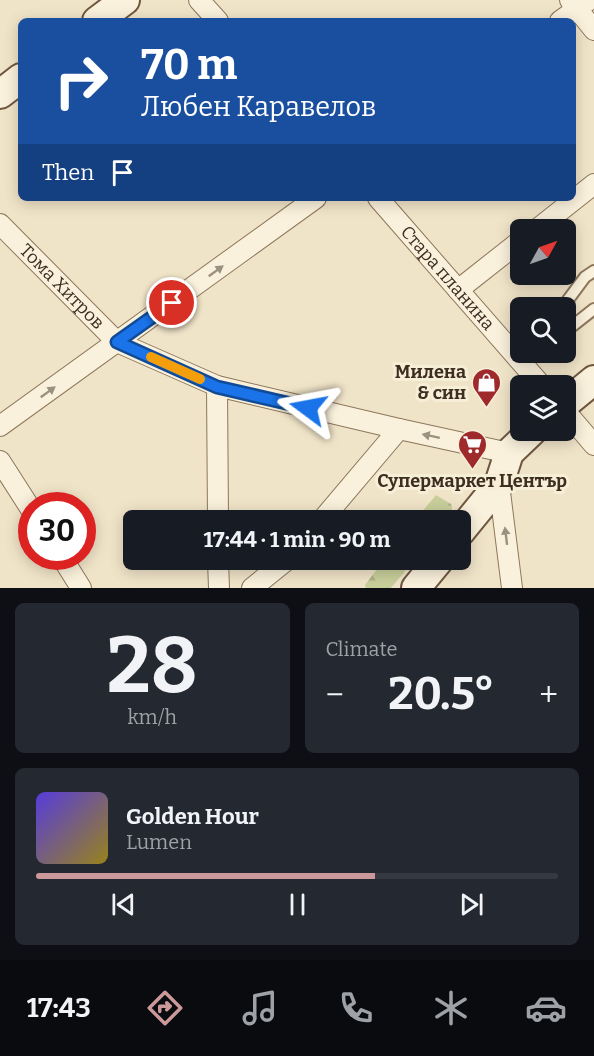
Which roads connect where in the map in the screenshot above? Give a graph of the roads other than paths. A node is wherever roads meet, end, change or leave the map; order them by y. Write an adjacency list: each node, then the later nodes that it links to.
1 (125, 0): 4 (street)
2 (199, 0): 5 (street)
3 (578, 3): 6 (street); 7 (street)
4 (101, 18)
5 (215, 18)
6 (563, 18)
7 (594, 30)
8 (18, 80): 9 (street)
9 (0, 94)
10 (594, 184): 11 (street)
11 (576, 198)
12 (312, 201): 23 (street, one-way to 12)
13 (381, 201): 19 (street, Стара планина)
14 (573, 201): 15 (street)
15 (550, 219)
16 (0, 224): 23 (street, Тома Хитров)
17 (510, 250): 19 (street)
18 (594, 271): 20 (lane)
19 (458, 290): 24 (street, Стара планина)
20 (570, 297)
21 (594, 309): 22 (lane)
22 (576, 322)
23 (117, 342): 26 (street, Тома Хитров); 29 (street, one-way to 23)
24 (510, 343)
25 (594, 380): 27 (street)
26 (217, 387): 30 (street, Тома Хитров); 37 (street)
27 (576, 395)
28 (576, 424): 32 (street)
29 (0, 426)
30 (399, 429): 33 (street, Тома Хитров, one-way to 30); 38 (street)
31 (521, 441): 33 (street)
32 (594, 445)
33 (508, 453): 35 (street)
34 (0, 461): 36 (street)
35 (499, 484): 39 (street); 48 (street, one-way to 35)
36 (20, 492)
37 (218, 510)
38 (330, 510)
39 (471, 518)
40 (70, 570): 44 (street)
41 (218, 570): 45 (street)
42 (274, 570): 46 (street)
43 (431, 570): 47 (street)
44 (81, 588)
45 (219, 588)
46 (252, 588)
47 (416, 588)
48 (512, 588)

